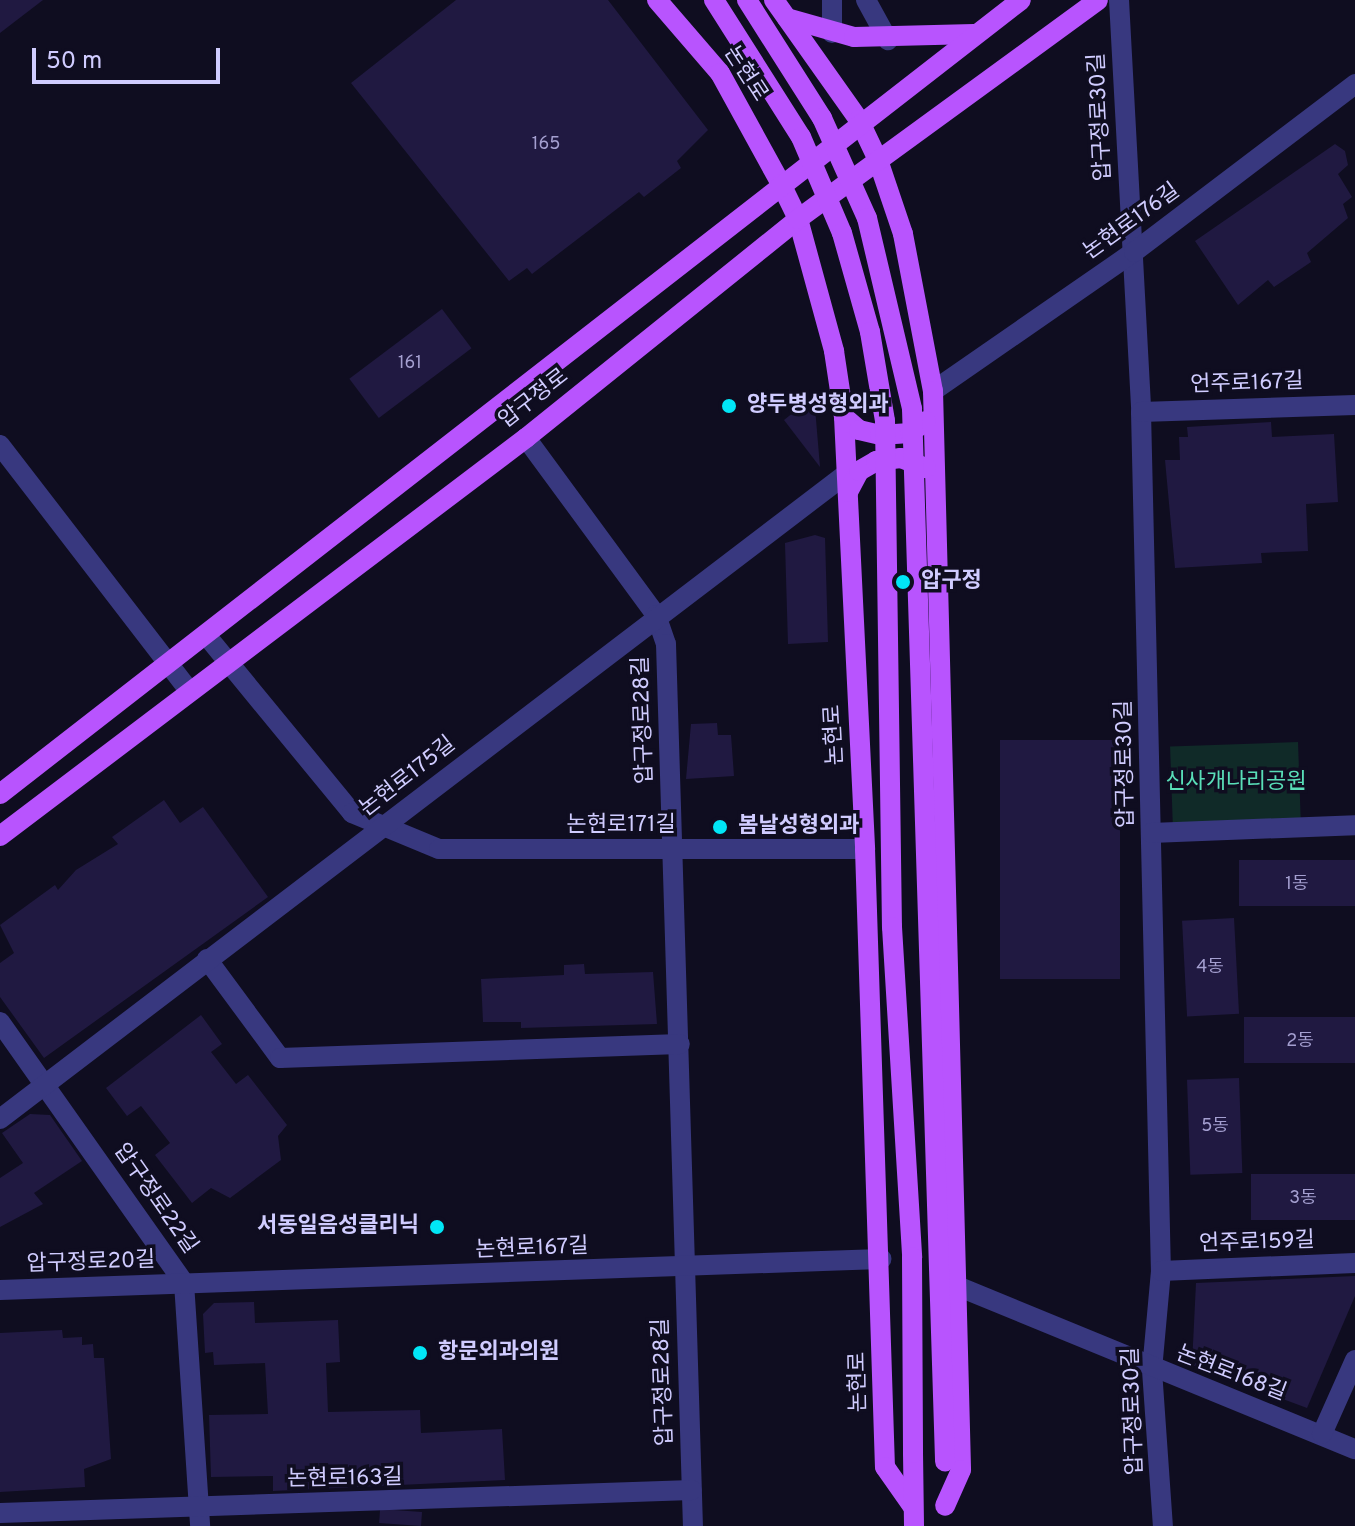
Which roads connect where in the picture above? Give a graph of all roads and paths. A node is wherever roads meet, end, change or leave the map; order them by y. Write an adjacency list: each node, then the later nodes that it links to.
1 (657, 0): 17 (main road, 논현로)
2 (714, 0): 61 (main road, 논현로, bridge)
3 (747, 0): 60 (main road, 논현로, bridge)
4 (774, 0): 10 (main road, 논현로)
5 (832, 0): 11 (street)
6 (866, 0): 13 (street)
7 (1021, 0): 12 (main road, 압구정로)
8 (1098, 0): 16 (main road, 압구정로)
9 (1119, 0): 19 (street, 압구정로30길)
10 (787, 18): 11 (main road); 15 (main road, 논현로)
11 (832, 33): 13 (main road)
12 (974, 34): 13 (main road); 15 (main road, 압구정로)
13 (888, 40)
14 (1353, 93): 19 (street, 논현로176길)
15 (859, 120): 16 (main road, 논현로); 17 (main road, 압구정로)
16 (878, 160): 18 (main road, 압구정로); 20 (main road, 논현로)
17 (781, 184): 18 (main road, 논현로); 30 (main road, 압구정로)
18 (798, 219): 23 (main road, 논현로); 24 (main road, 압구정로)
19 (1134, 252): 20 (street, 논현로176길); 22 (street, 압구정로30길)
20 (934, 401): 23 (main road); 27 (main road, 논현로)
21 (1355, 405): 22 (street, 언주로167길)
22 (1141, 412): 37 (street, 압구정로30길)
23 (844, 417): 26 (main road, 논현로)
24 (526, 438): 29 (street, 압구정로28길); 31 (main road, 압구정로)
25 (0, 445): 32 (street)
26 (846, 474): 28 (main road, 논현로); 29 (street, 논현로175길)
27 (937, 484): 28 (main road); 51 (main road, 논현로)
28 (847, 496): 39 (main road, 논현로)
29 (656, 615): 36 (street, 논현로175길); 40 (street, 압구정로28길)
30 (206, 635): 31 (street, 논현로171길); 32 (main road, 압구정로)
31 (228, 661): 33 (main road, 압구정로); 36 (street, 논현로171길)
32 (168, 662): 33 (street); 34 (main road, 압구정로)
33 (189, 690): 38 (main road, 압구정로)
34 (0, 794)
35 (1355, 825): 37 (street)
36 (381, 829): 40 (street, 논현로171길); 41 (street, 논현로175길)
37 (1151, 833): 49 (street, 압구정로30길)
38 (0, 836)
39 (865, 849): 40 (street, 논현로171길); 46 (main road, 논현로)
40 (672, 851): 43 (street, 압구정로28길)
41 (207, 959): 43 (street); 44 (street, 논현로175길)
42 (0, 1022): 44 (street, 압구정로22길)
43 (680, 1044): 48 (street, 압구정로28길)
44 (45, 1083): 45 (street, 논현로175길); 50 (street, 압구정로22길)
45 (0, 1119)
46 (881, 1259): 48 (street, 논현로167길); 61 (main road, 논현로)
47 (1355, 1263): 49 (street, 언주로159길)
48 (683, 1269): 50 (street, 논현로167길); 57 (street, 압구정로28길)
49 (1161, 1271): 54 (street, 압구정로30길)
50 (184, 1283): 52 (street, 압구정로20길); 59 (street, 압구정로22길)
51 (957, 1286): 54 (street, 논현로168길); 60 (main road, 논현로)
52 (0, 1290)
53 (1355, 1360): 55 (street)
54 (1152, 1370): 55 (street, 논현로168길); 63 (street, 압구정로30길)
55 (1322, 1434): 56 (street, 논현로168길)
56 (1355, 1449)
57 (692, 1490): 59 (street, 논현로163길); 62 (street, 압구정로28길)
58 (0, 1513): 59 (street, 논현로163길)
59 (200, 1516)
60 (946, 1516)
61 (914, 1517)
62 (693, 1526)
63 (1163, 1526)

